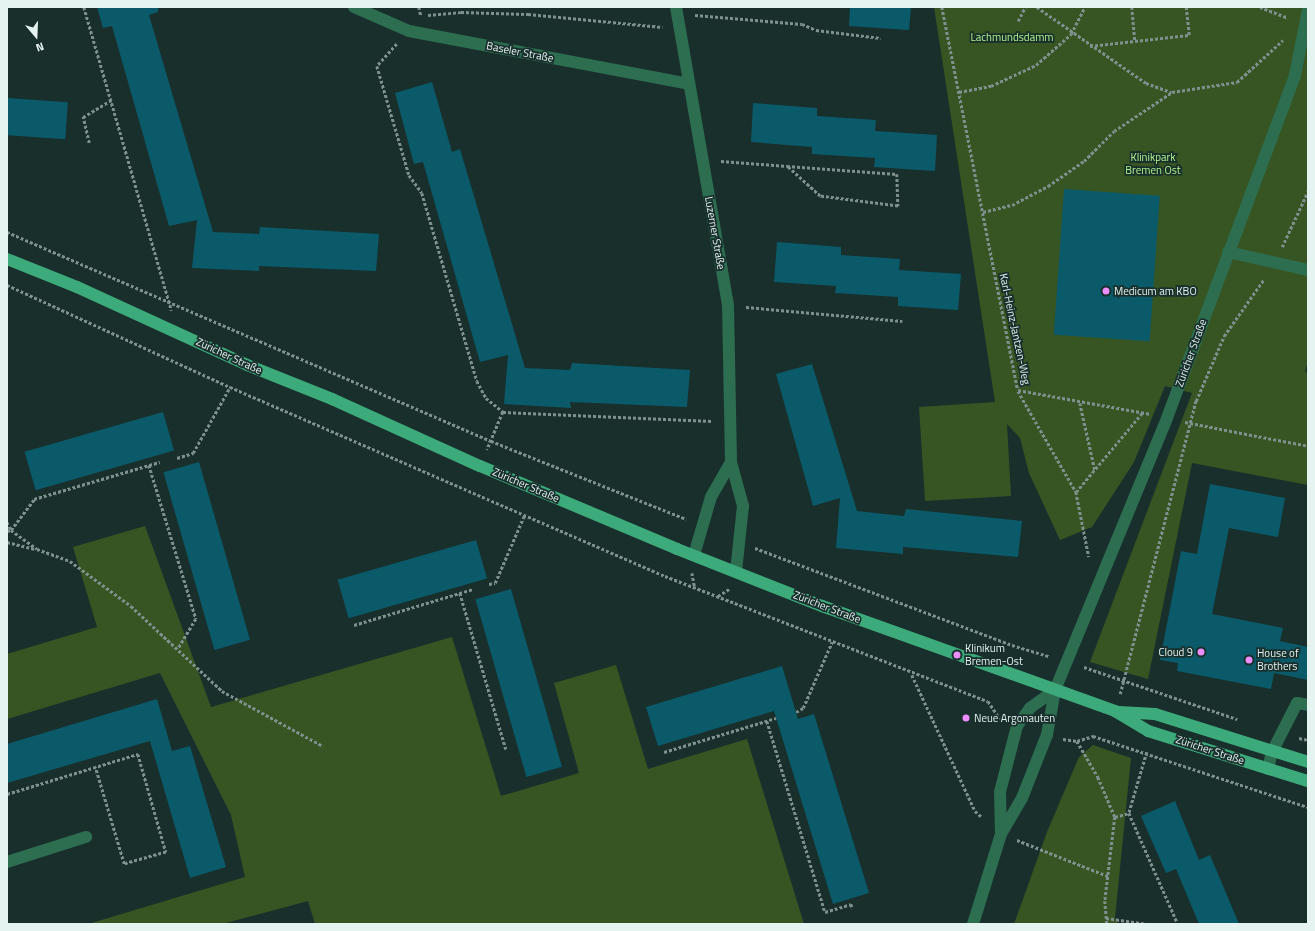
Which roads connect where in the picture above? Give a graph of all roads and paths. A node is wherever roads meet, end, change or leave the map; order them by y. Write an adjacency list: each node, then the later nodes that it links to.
1 (84, 7): 24 (path)
2 (354, 7): 16 (street, Baseler Straße)
3 (942, 7): 22 (path, Karl-Heinz-Jantzen-Weg)
4 (1025, 7): 13 (path)
5 (1037, 7): 17 (path)
6 (1085, 7): 17 (path)
7 (1132, 7): 19 (path)
8 (1186, 7): 19 (path)
9 (1260, 7): 14 (path)
10 (676, 10): 15 (street, Luzerner Straße); 18 (path)
11 (1308, 10): 14 (street, Züricher Straße)
12 (422, 15): 15 (path)
13 (1018, 21)
14 (1305, 25): 23 (path); 31 (street, Züricher Straße)
15 (679, 28): 21 (street, Luzerner Straße)
16 (409, 31): 21 (street, Baseler Straße); 43 (path)
17 (1071, 34): 20 (path); 22 (path)
18 (881, 38)
19 (1135, 41): 20 (path)
20 (1090, 46): 23 (path)
21 (690, 84): 26 (street, Luzerner Straße)
22 (958, 92): 29 (path, Karl-Heinz-Jantzen-Weg)
23 (1172, 92): 29 (path)
24 (111, 100): 25 (path); 36 (path)
25 (89, 143)
26 (702, 160): 27 (path); 37 (street, Luzerner Straße)
27 (787, 166): 27 (path)
28 (1308, 191): 33 (path)
29 (983, 212): 41 (path, Karl-Heinz-Jantzen-Weg)
30 (7, 232): 36 (path)
31 (1228, 252): 33 (street); 45 (street, Züricher Straße)
32 (7, 259): 39 (main road, Züricher Straße)
33 (1275, 263): 34 (street); 47 (path)
34 (1308, 270)
35 (7, 285): 40 (path)
36 (170, 304): 39 (path); 48 (path)
37 (728, 305): 38 (path); 46 (street, Luzerner Straße)
38 (902, 321)
39 (178, 332): 54 (main road, Züricher Straße)
40 (230, 387): 50 (path); 57 (path)
41 (1018, 390): 42 (path, Karl-Heinz-Jantzen-Weg); 56 (path)
42 (1080, 403): 44 (path, Karl-Heinz-Jantzen-Weg); 55 (path)
43 (503, 412): 46 (path); 48 (path)
44 (1144, 412): 45 (path, Karl-Heinz-Jantzen-Weg); 55 (path)
45 (1167, 418): 47 (path, Karl-Heinz-Jantzen-Weg); 74 (street, Züricher Straße)
46 (729, 421): 52 (street, Luzerner Straße)
47 (1191, 423): 49 (path, Karl-Heinz-Jantzen-Weg); 76 (path)
48 (491, 441): 54 (path); 59 (path)
49 (1308, 446)
50 (176, 458)
51 (160, 462): 53 (path)
52 (731, 462): 59 (street); 63 (street, Luzerner Straße)
53 (149, 466): 60 (path); 73 (path)
54 (480, 466): 65 (main road, Züricher Straße)
55 (1095, 470): 56 (path)
56 (1076, 492): 66 (path)
57 (524, 516): 68 (path); 72 (path)
58 (7, 522): 60 (path)
59 (702, 526): 65 (street)
60 (11, 530): 61 (path); 64 (path)
61 (7, 531)
62 (7, 542): 64 (path)
63 (741, 542): 67 (street, Luzerner Straße); 74 (path)
64 (37, 549): 73 (path)
65 (694, 555): 67 (main road, Züricher Straße)
66 (1091, 565)
67 (736, 572): 77 (main road, Züricher Straße)
68 (489, 584)
69 (473, 589): 70 (path)
70 (460, 593): 71 (path); 90 (path)
71 (354, 625)
72 (832, 642): 75 (path); 80 (path)
73 (178, 650): 89 (path)
74 (1067, 662): 76 (path); 77 (street, Züricher Straße)
75 (912, 674): 84 (path); 102 (path)
76 (1123, 681): 79 (path); 83 (path)
77 (1055, 690): 79 (main road, Züricher Straße); 84 (street); 86 (street)
78 (1308, 705): 85 (street)
79 (1115, 711): 93 (main road, Züricher Straße); 96 (main road, Züricher Straße)
80 (796, 712)
81 (776, 718): 82 (path)
82 (767, 721): 91 (path); 106 (path)
83 (1244, 721)
84 (1017, 726): 102 (street)
85 (1281, 733): 87 (path); 93 (street)
86 (1047, 735): 88 (path); 102 (street)
87 (1308, 740)
88 (1077, 741): 92 (path); 101 (path)
89 (323, 746)
90 (506, 749)
91 (664, 752)
92 (1147, 752): 99 (path); 100 (path)
93 (1272, 752): 94 (main road, Züricher Straße); 96 (street)
94 (1308, 762)
95 (95, 767): 95 (path); 98 (path)
96 (1268, 769): 97 (main road, Züricher Straße)
97 (1308, 782)
98 (7, 794)
99 (1308, 807)
100 (1129, 813): 101 (path); 111 (path)
101 (1115, 817): 105 (path)
102 (1001, 834): 105 (path); 108 (street)
103 (86, 837): 104 (street)
104 (7, 862)
105 (1108, 876): 107 (path)
106 (853, 910)
107 (1106, 918): 109 (path); 110 (path)
108 (973, 924)
109 (1107, 924)
110 (1148, 924)
111 (1178, 924)

